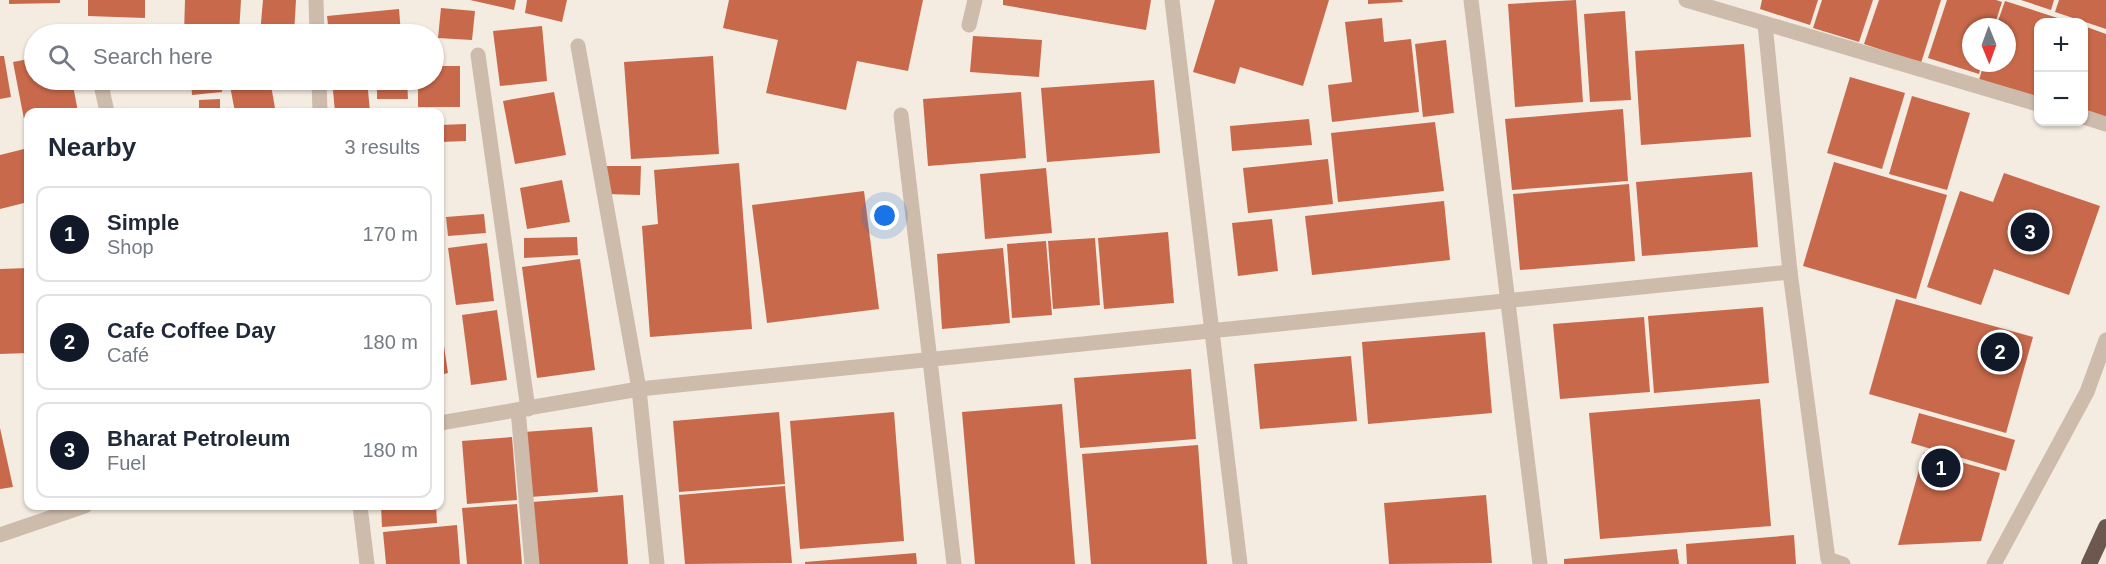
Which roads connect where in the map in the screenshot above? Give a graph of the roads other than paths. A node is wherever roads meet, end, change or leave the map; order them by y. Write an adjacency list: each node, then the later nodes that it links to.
1 (316, 0): 6 (street)
2 (975, 0): 8 (street)
3 (1172, 0): 21 (street)
4 (1471, 0): 20 (street)
5 (1686, 0): 7 (street)
6 (317, 24)
7 (1765, 24): 13 (street); 19 (street)
8 (969, 25)
9 (578, 46): 24 (street)
10 (478, 55): 25 (street)
11 (102, 90): 14 (street)
12 (319, 90): 15 (street)
13 (2034, 103)
14 (106, 108)
15 (320, 108)
16 (901, 115): 23 (street)
17 (2088, 118): 18 (street)
18 (2106, 124)
19 (1790, 272): 20 (street); 37 (street)
20 (1509, 300): 21 (street); 36 (street)
21 (1213, 330): 23 (street); 35 (street)
22 (2106, 340): 38 (street)
23 (928, 359): 24 (street); 34 (street)
24 (639, 389): 25 (street); 33 (street)
25 (523, 410): 26 (street); 32 (street)
26 (444, 422)
27 (73, 510): 30 (street)
28 (360, 510): 31 (street)
29 (2106, 527): 39 (highway)
30 (0, 535)
31 (367, 564)
32 (532, 564)
33 (657, 564)
34 (954, 564)
35 (1240, 564)
36 (1540, 564)
37 (1843, 564)
38 (1994, 564)
39 (2089, 564)

